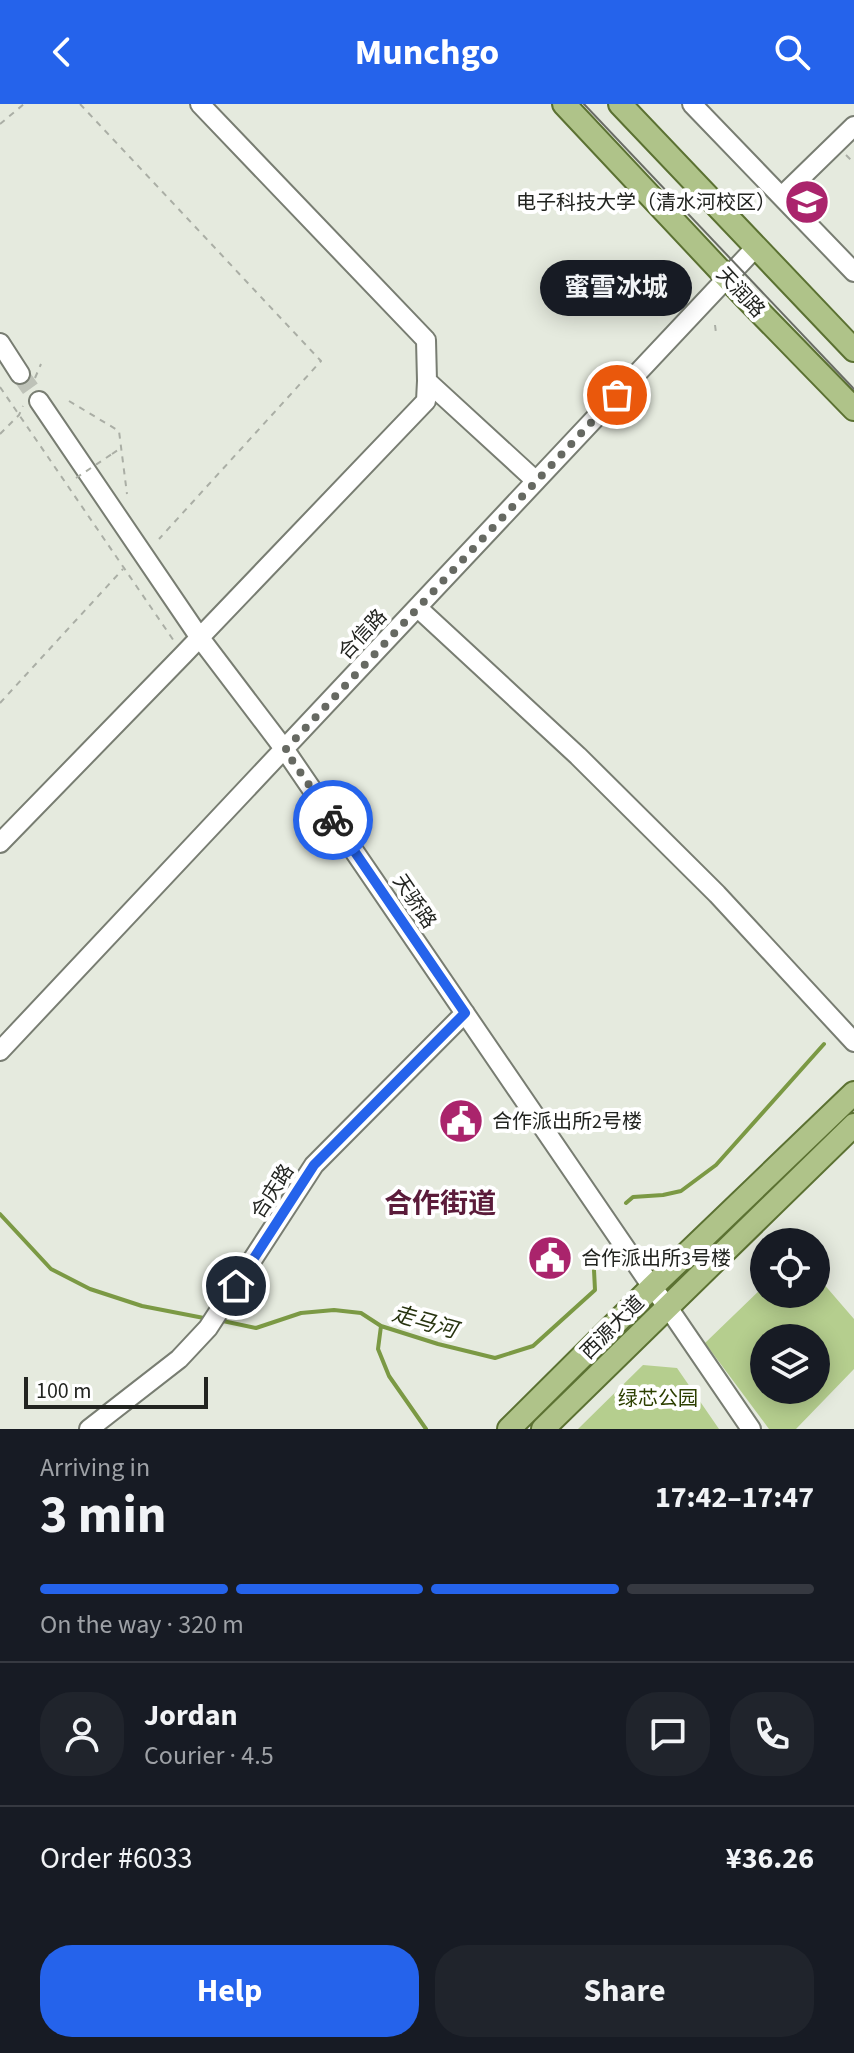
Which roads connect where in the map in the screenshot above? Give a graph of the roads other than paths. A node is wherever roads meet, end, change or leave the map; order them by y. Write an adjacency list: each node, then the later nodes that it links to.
1 (200, 104): 13 (street)
2 (564, 104): 9 (main road, 天润路)
3 (620, 104): 7 (main road, 天润路)
4 (692, 104): 6 (street)
5 (854, 126): 6 (street)
6 (782, 196): 8 (street)
7 (756, 247): 9 (street, 合信路); 11 (main road, 天润路)
8 (854, 272)
9 (727, 278): 15 (main road, 天润路); 16 (street, 合信路)
10 (0, 343): 12 (street)
11 (854, 350)
12 (20, 374)
13 (427, 381): 16 (street); 18 (street)
14 (39, 401): 18 (street, 天骄路)
15 (854, 409)
16 (536, 481): 17 (street, 合信路)
17 (418, 608): 19 (street, 合信路); 22 (street)
18 (200, 638): 19 (street, 天骄路); 20 (street)
19 (285, 750): 21 (street, 天骄路); 23 (street, 合信路)
20 (0, 843)
21 (465, 1013): 26 (street, 天骄路); 28 (street, 合庆路)
22 (854, 1042)
23 (0, 1051)
24 (854, 1093): 26 (main road, 西源大道)
25 (854, 1125): 27 (main road, 西源大道)
26 (652, 1287): 27 (street, 天骄路); 29 (main road, 西源大道)
27 (667, 1306): 30 (main road, 西源大道); 31 (street, 天骄路)
28 (89, 1429)
29 (509, 1429)
30 (543, 1429)
31 (751, 1429)

